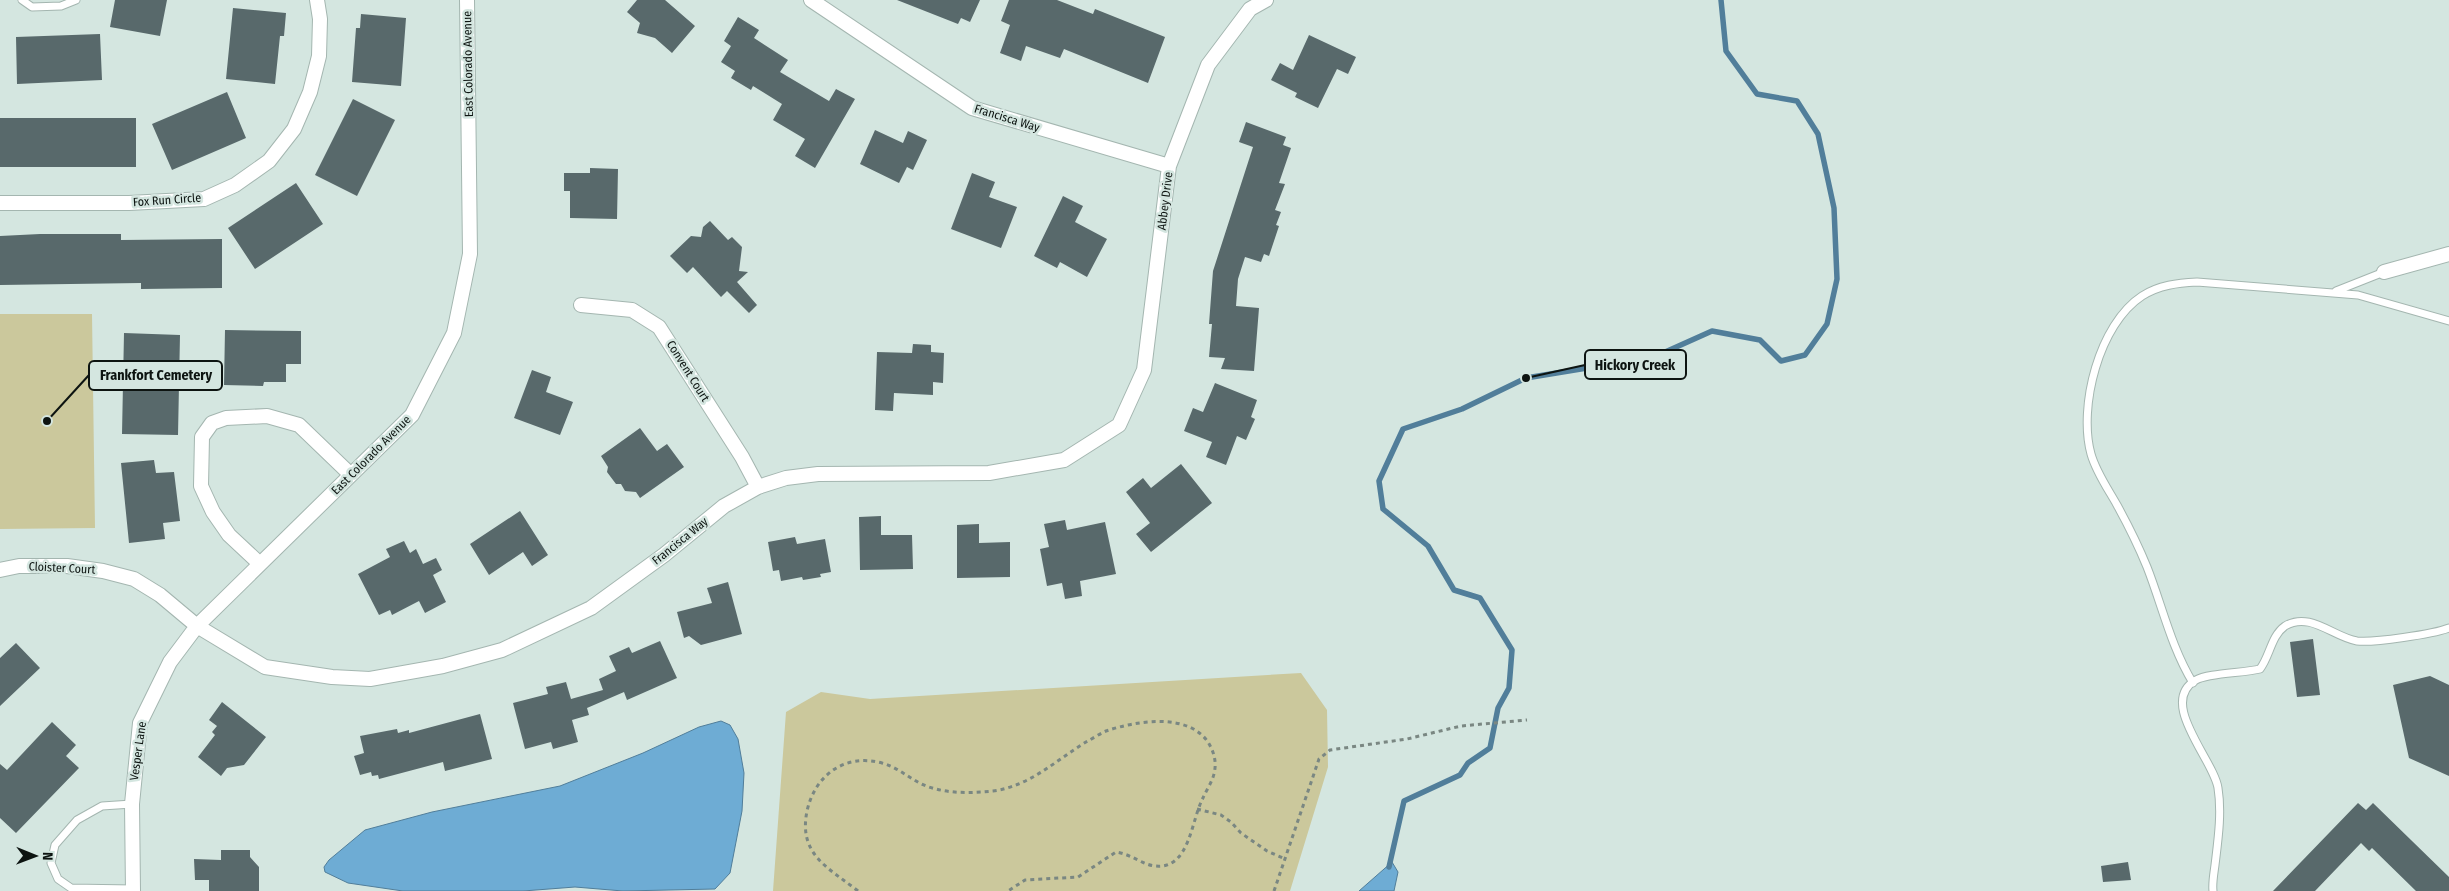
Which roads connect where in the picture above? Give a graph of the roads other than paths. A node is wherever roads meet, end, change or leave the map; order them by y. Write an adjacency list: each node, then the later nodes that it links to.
1 (22, 0): 2 (lane)
2 (76, 0)
3 (317, 0): 8 (street, Fox Run Circle)
4 (467, 0): 15 (street, East Colorado Avenue)
5 (811, 0): 7 (street, Francisca Way)
6 (1266, 0): 7 (street, Abbey Drive)
7 (1169, 166): 14 (street, Abbey Drive)
8 (0, 204)
9 (2449, 254): 10 (street)
10 (2384, 272): 11 (lane)
11 (2334, 292): 13 (lane); 21 (lane)
12 (581, 305): 16 (street, Convent Court)
13 (2449, 321)
14 (1144, 370): 16 (street, Francisca Way)
15 (351, 475): 17 (street, East Colorado Avenue); 17 (street)
16 (758, 487): 19 (street, Francisca Way)
17 (260, 564): 19 (street, East Colorado Avenue)
18 (0, 570): 19 (street, Cloister Court)
19 (197, 626): 22 (street, Vesper Lane)
20 (2449, 628): 21 (lane)
21 (2193, 683): 24 (lane)
22 (132, 804): 23 (street, Vesper Lane); 23 (lane)
23 (133, 890)
24 (2213, 891)

